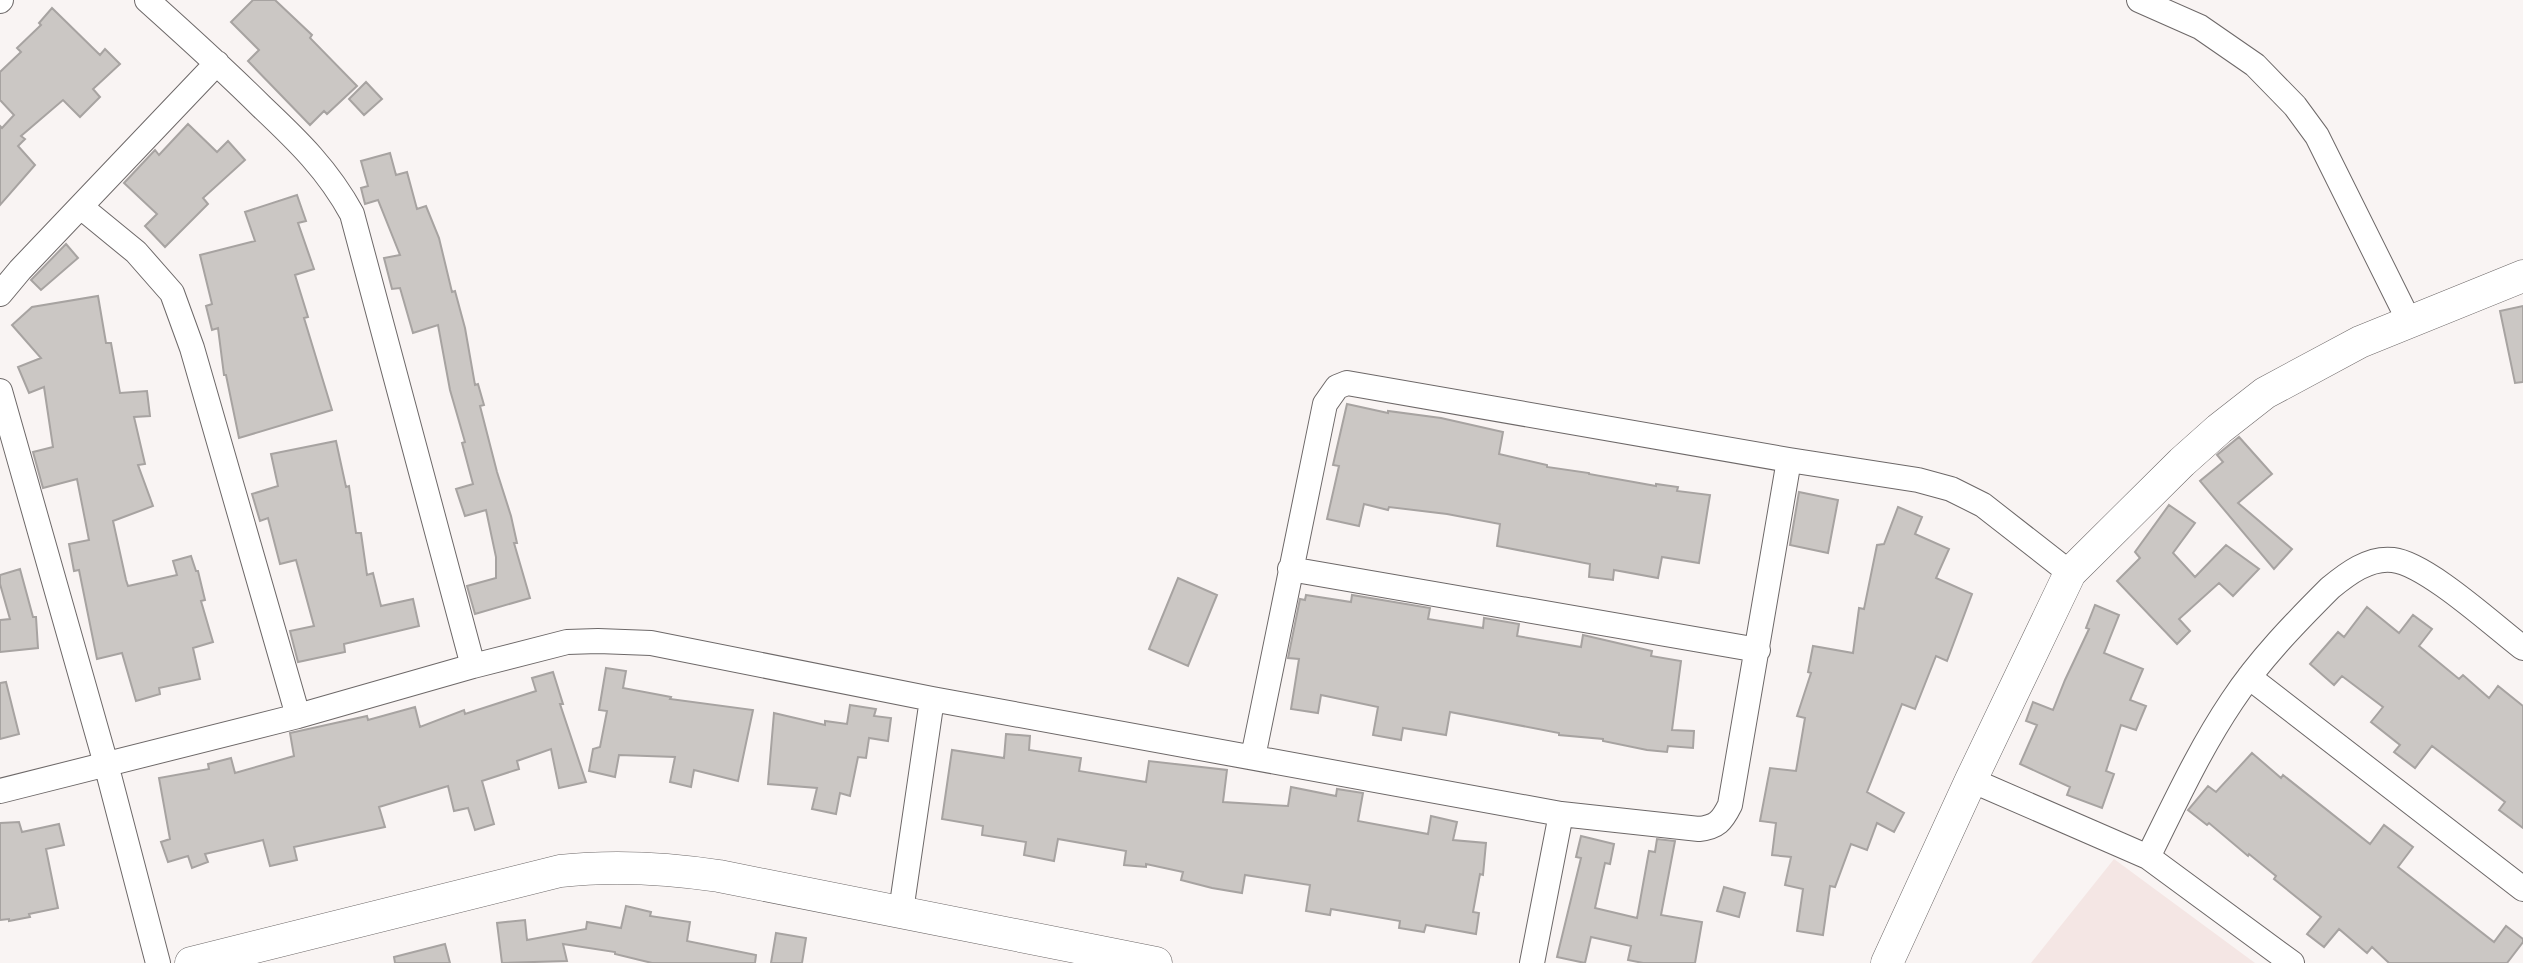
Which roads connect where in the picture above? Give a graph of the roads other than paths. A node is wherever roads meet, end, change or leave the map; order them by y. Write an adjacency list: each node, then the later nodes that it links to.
1 (147, 0): 3 (street)
2 (2139, 0): 7 (street)
3 (217, 63): 4 (street); 14 (street)
4 (82, 207): 6 (street); 17 (street)
5 (2523, 276): 7 (street)
6 (0, 294)
7 (2410, 323): 11 (street)
8 (0, 391): 19 (street)
9 (1788, 460): 10 (street); 11 (street); 13 (street)
10 (1290, 569): 13 (street); 18 (street)
11 (2070, 573): 20 (street)
12 (2523, 648): 15 (street)
13 (1758, 650): 22 (street)
14 (473, 666): 16 (street); 17 (street)
15 (2249, 677): 23 (street); 24 (street)
16 (932, 699): 18 (street); 25 (street)
17 (298, 716): 19 (street)
18 (1253, 757): 22 (street)
19 (106, 764): 21 (street); 27 (street)
20 (1971, 780): 23 (street); 30 (street)
21 (0, 791)
22 (1561, 814): 29 (street)
23 (2148, 857): 31 (street)
24 (2523, 889)
25 (901, 911): 26 (street); 28 (street)
26 (1138, 962)
27 (158, 963)
28 (191, 963)
29 (1532, 963)
30 (1887, 963)
31 (2292, 963)

